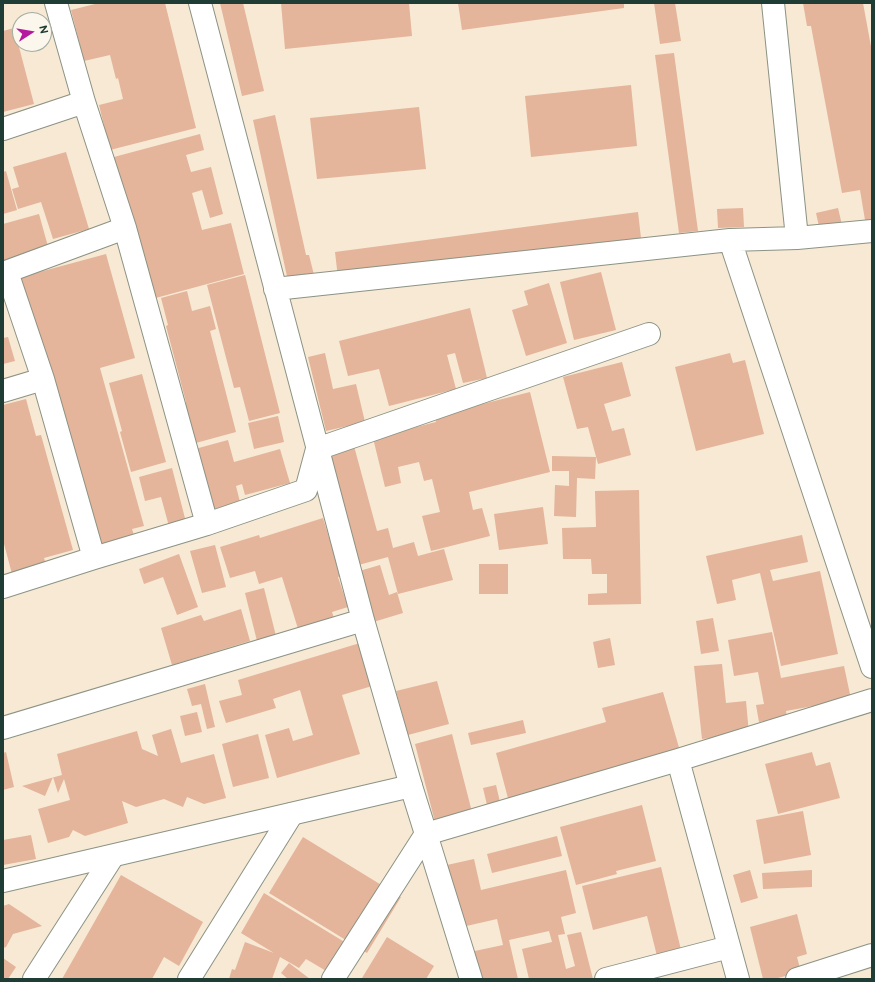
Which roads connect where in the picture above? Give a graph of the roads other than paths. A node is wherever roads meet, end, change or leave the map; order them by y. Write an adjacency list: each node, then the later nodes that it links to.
1 (56, 3): 4 (street)
2 (200, 3): 11 (street)
3 (773, 3): 8 (street)
4 (84, 102): 5 (street); 6 (street)
5 (3, 130)
6 (125, 228): 10 (street); 16 (street)
7 (872, 231): 8 (street)
8 (797, 238): 9 (street)
9 (730, 240): 11 (street); 20 (street)
10 (5, 272): 13 (street)
11 (275, 289): 15 (street)
12 (649, 334): 15 (street)
13 (43, 379): 14 (street); 17 (street)
14 (3, 392)
15 (318, 449): 16 (street); 19 (street)
16 (207, 524): 17 (street)
17 (94, 558): 18 (street)
18 (3, 587)
19 (363, 620): 22 (street); 24 (street)
20 (872, 667)
21 (872, 700): 23 (street)
22 (3, 728)
23 (678, 760): 26 (street); 29 (street)
24 (411, 786): 25 (street); 26 (street)
25 (292, 814): 27 (street); 32 (street)
26 (426, 834): 33 (street); 34 (street)
27 (113, 856): 28 (street); 31 (street)
28 (3, 882)
29 (729, 947): 35 (street); 36 (street)
30 (872, 955): 37 (street)
31 (34, 979)
32 (189, 979)
33 (333, 979)
34 (471, 979)
35 (606, 979)
36 (738, 979)
37 (797, 979)

